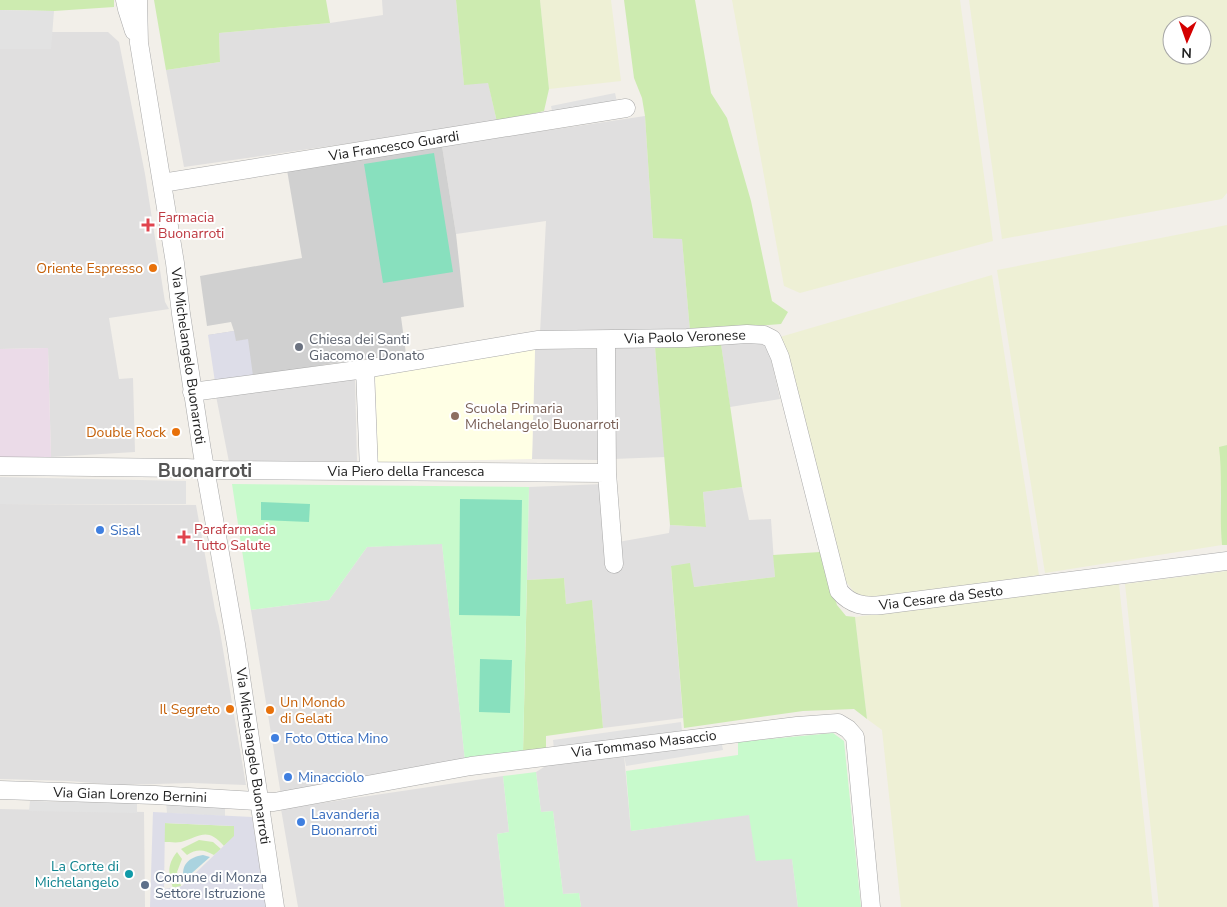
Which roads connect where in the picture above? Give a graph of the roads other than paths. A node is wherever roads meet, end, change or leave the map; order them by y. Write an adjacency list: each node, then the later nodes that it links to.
1 (125, 0): 3 (street, Via Michelangelo Buonarroti)
2 (138, 0): 3 (street, Via Michelangelo Buonarroti)
3 (139, 43): 5 (street, Via Michelangelo Buonarroti)
4 (626, 108): 5 (street, Via Francesco Guardi)
5 (162, 183): 9 (street, Via Michelangelo Buonarroti)
6 (764, 335): 7 (street, Via Paolo Veronese); 14 (street, Via Cesare da Sesto)
7 (606, 340): 8 (street, Via Paolo Veronese); 13 (street, Via Paolo Veronese)
8 (365, 369): 9 (street, Via Paolo Veronese); 12 (street)
9 (192, 392): 11 (street, Via Michelangelo Buonarroti)
10 (0, 466): 11 (street, Via Piero della Francesca)
11 (205, 470): 12 (street, Via Piero della Francesca); 17 (street, Via Michelangelo Buonarroti)
12 (369, 471): 13 (street, Via Piero della Francesca)
13 (607, 473): 15 (street, Via Paolo Veronese)
14 (1227, 561)
15 (614, 564)
16 (0, 790): 17 (street, Via Gian Lorenzo Bernini)
17 (260, 801): 18 (street, Via Michelangelo Buonarroti); 19 (street, Via Tommaso Masaccio)
18 (275, 907)
19 (871, 907)

